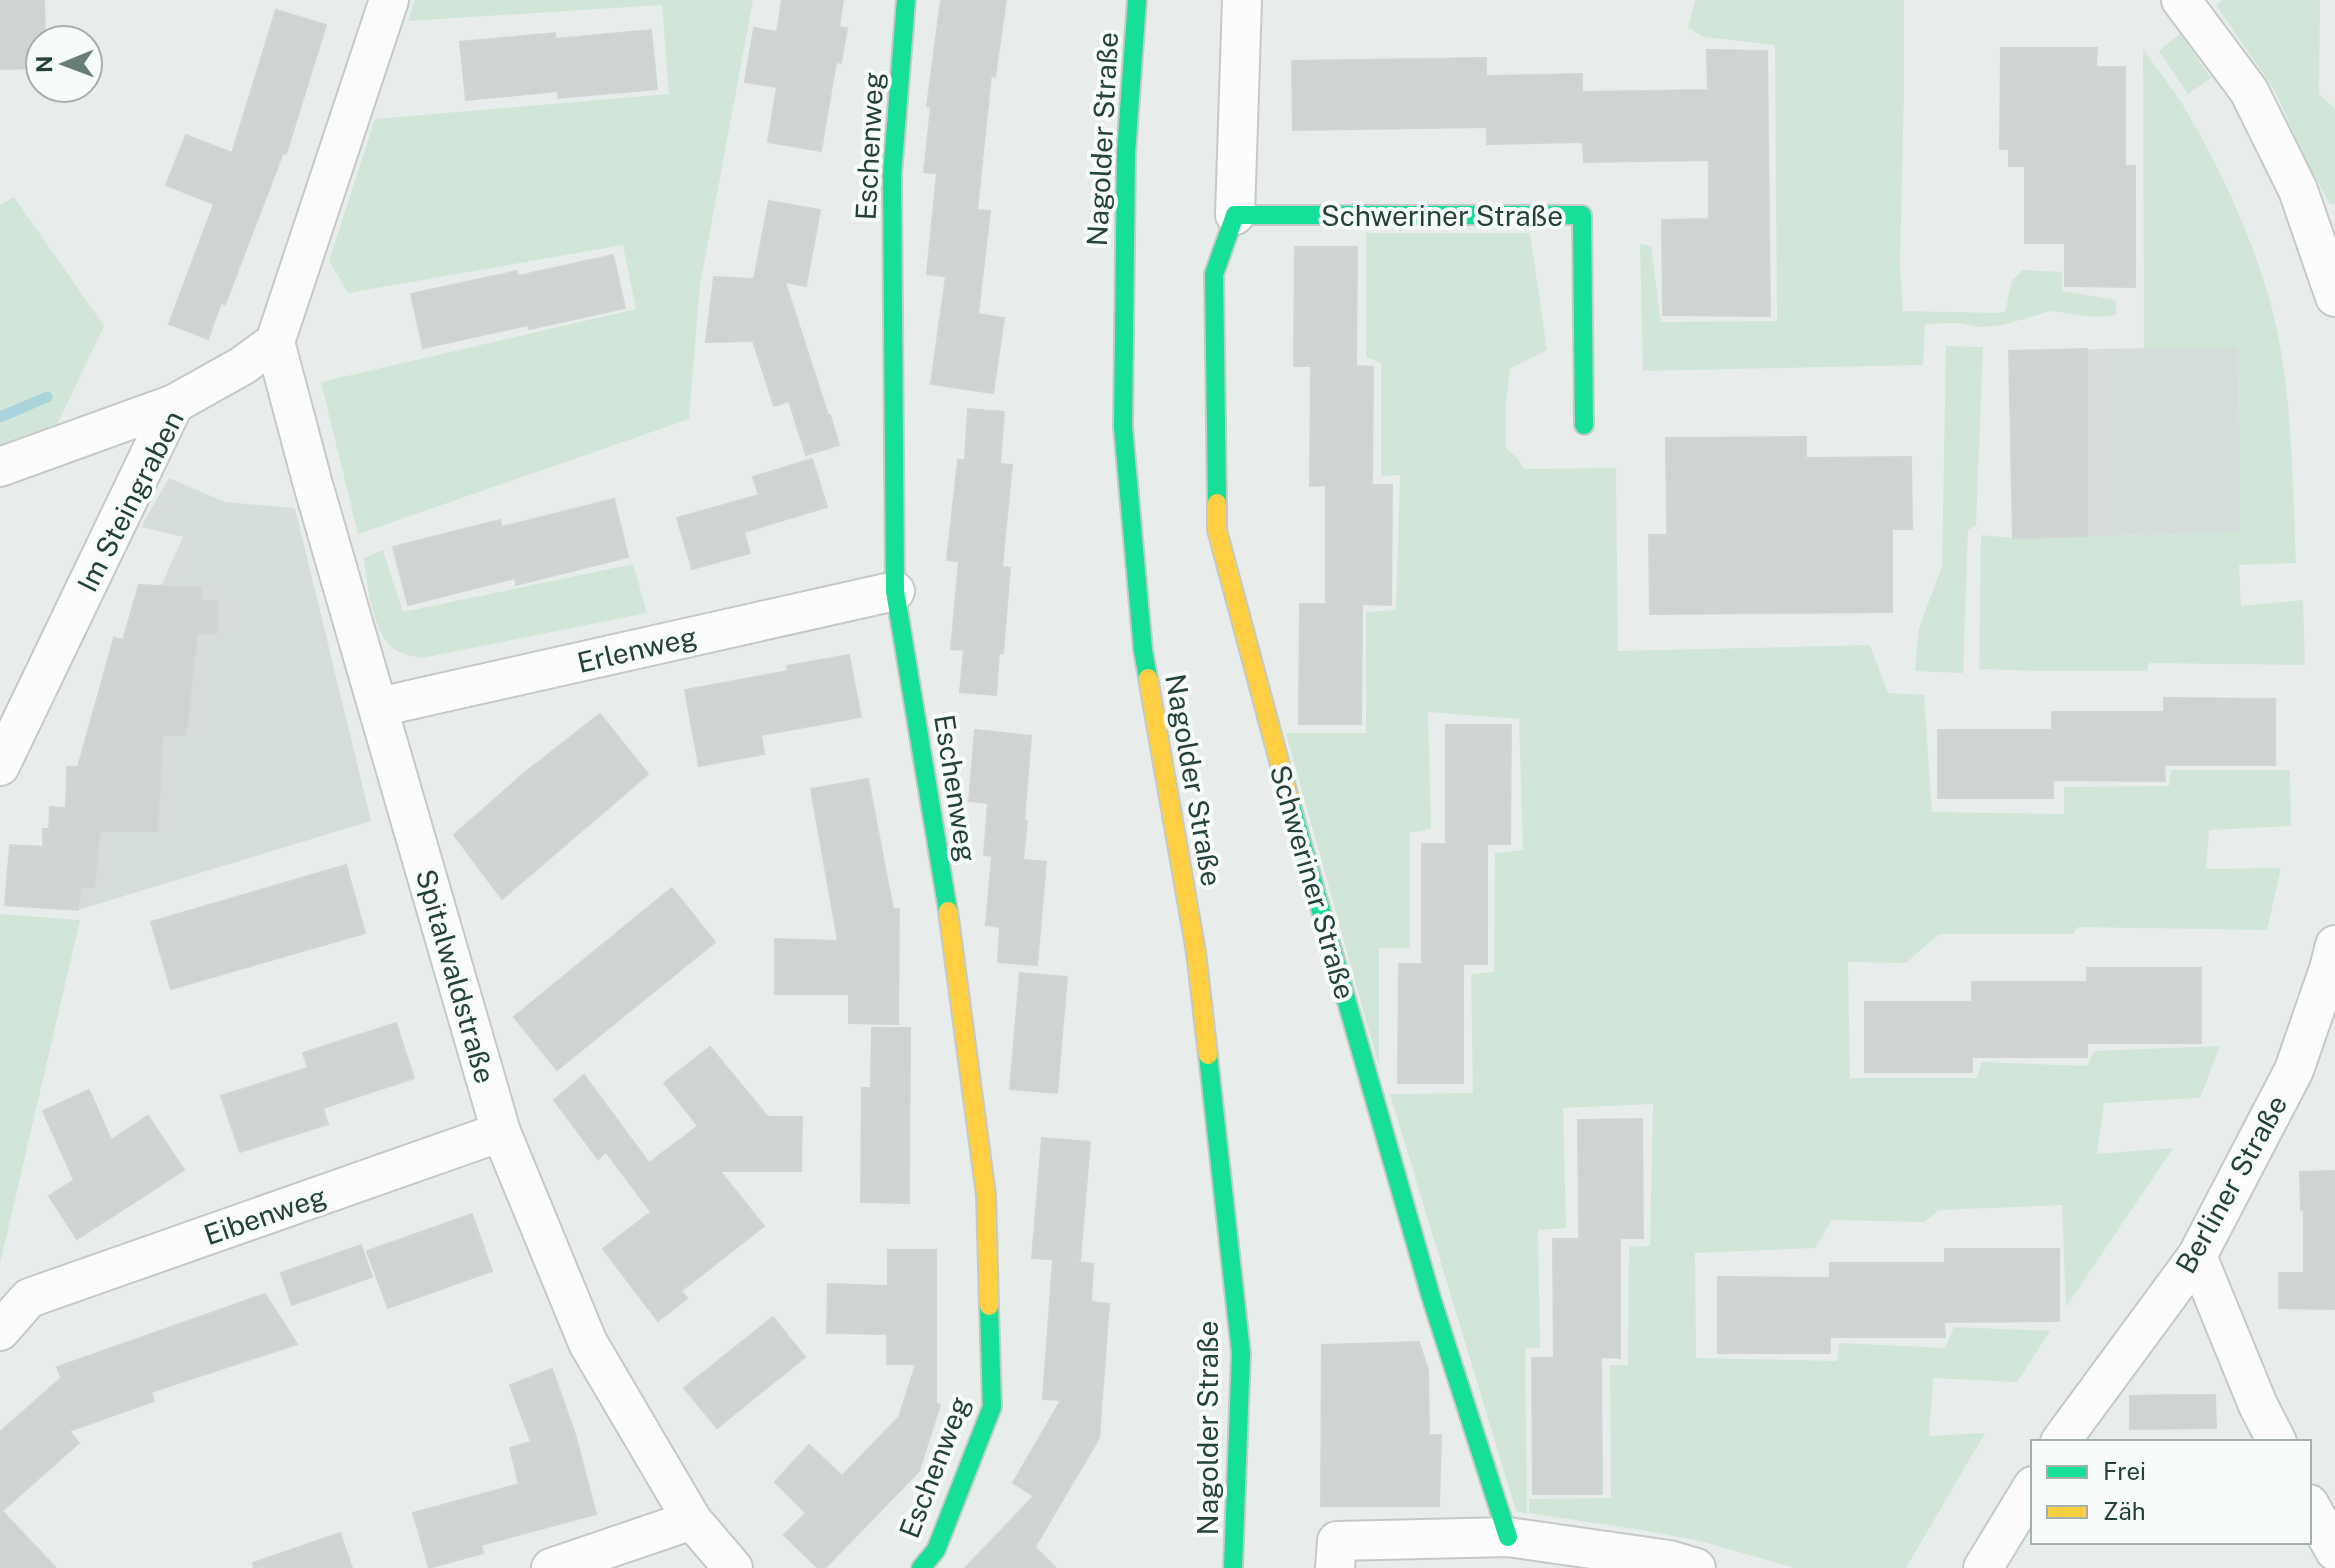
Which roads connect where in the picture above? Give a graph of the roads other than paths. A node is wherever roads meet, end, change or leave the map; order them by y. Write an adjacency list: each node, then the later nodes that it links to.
1 (389, 0): 8 (street)
2 (906, 0): 12 (street, Eschenweg)
3 (1137, 0): 29 (street, Nagolder Straße)
4 (1242, 0): 6 (street, Schweriner Straße)
5 (2181, 0): 7 (street)
6 (1235, 215): 10 (street, Schweriner Straße); 24 (street, Schweriner Straße)
7 (2335, 297)
8 (275, 342): 9 (street, Im Steingraben); 13 (street, Spitalwaldstraße)
9 (174, 404): 11 (street); 14 (street, Im Steingraben)
10 (1584, 425)
11 (0, 467)
12 (895, 591): 13 (street, Erlenweg); 28 (street, Eschenweg)
13 (379, 707): 16 (street, Spitalwaldstraße)
14 (0, 766)
15 (2335, 945): 17 (street, Berliner Straße)
16 (501, 1132): 18 (street, Eibenweg); 23 (street, Spitalwaldstraße)
17 (2197, 1256): 19 (street, Berliner Straße); 20 (street)
18 (0, 1331)
19 (2061, 1440)
20 (2276, 1440)
21 (2031, 1489): 32 (street)
22 (2311, 1508): 25 (street)
23 (692, 1520): 26 (street); 27 (street, Spitalwaldstraße)
24 (1508, 1537): 30 (street); 31 (street)
25 (2335, 1551)
26 (551, 1568)
27 (733, 1568)
28 (921, 1568)
29 (1233, 1568)
30 (1335, 1568)
31 (1696, 1568)
32 (1983, 1568)

